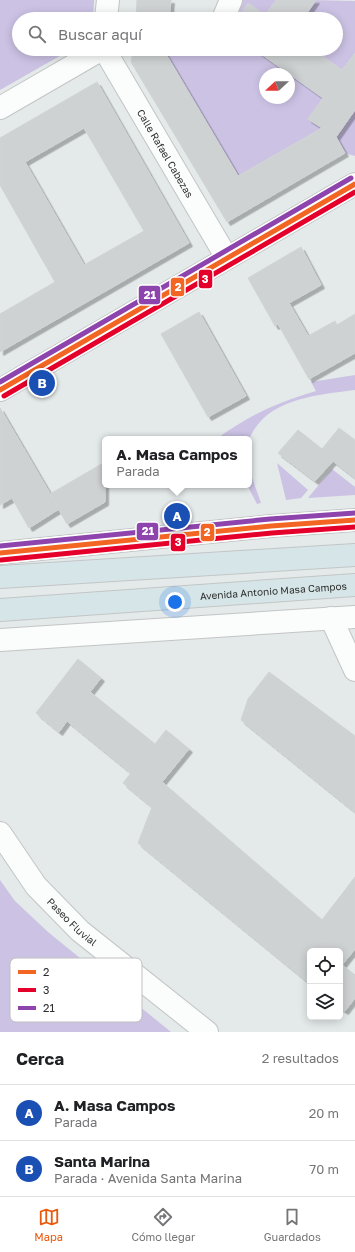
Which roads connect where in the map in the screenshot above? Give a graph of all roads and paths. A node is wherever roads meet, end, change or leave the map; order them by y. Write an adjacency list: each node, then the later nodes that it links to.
1 (108, 0): 3 (street)
2 (231, 0): 4 (street)
3 (107, 12)
4 (226, 12)
5 (91, 56): 7 (street)
6 (107, 56): 9 (street, Calle Rafael Cabezas)
7 (0, 108)
8 (355, 184): 9 (street)
9 (226, 258): 10 (street)
10 (0, 390)
11 (355, 520): 12 (street)
12 (0, 553)
13 (355, 555): 14 (highway)
14 (0, 577)
15 (355, 585): 16 (highway, Avenida Antonio Masa Campos)
16 (0, 610)
17 (355, 617): 18 (street)
18 (332, 618): 19 (street); 20 (street)
19 (0, 640)
20 (355, 670)
21 (0, 821): 22 (street, Paseo Fluvial)
22 (4, 838): 23 (street, Paseo Fluvial)
23 (115, 958)
24 (142, 980): 25 (street, Paseo Fluvial)
25 (206, 1032)

